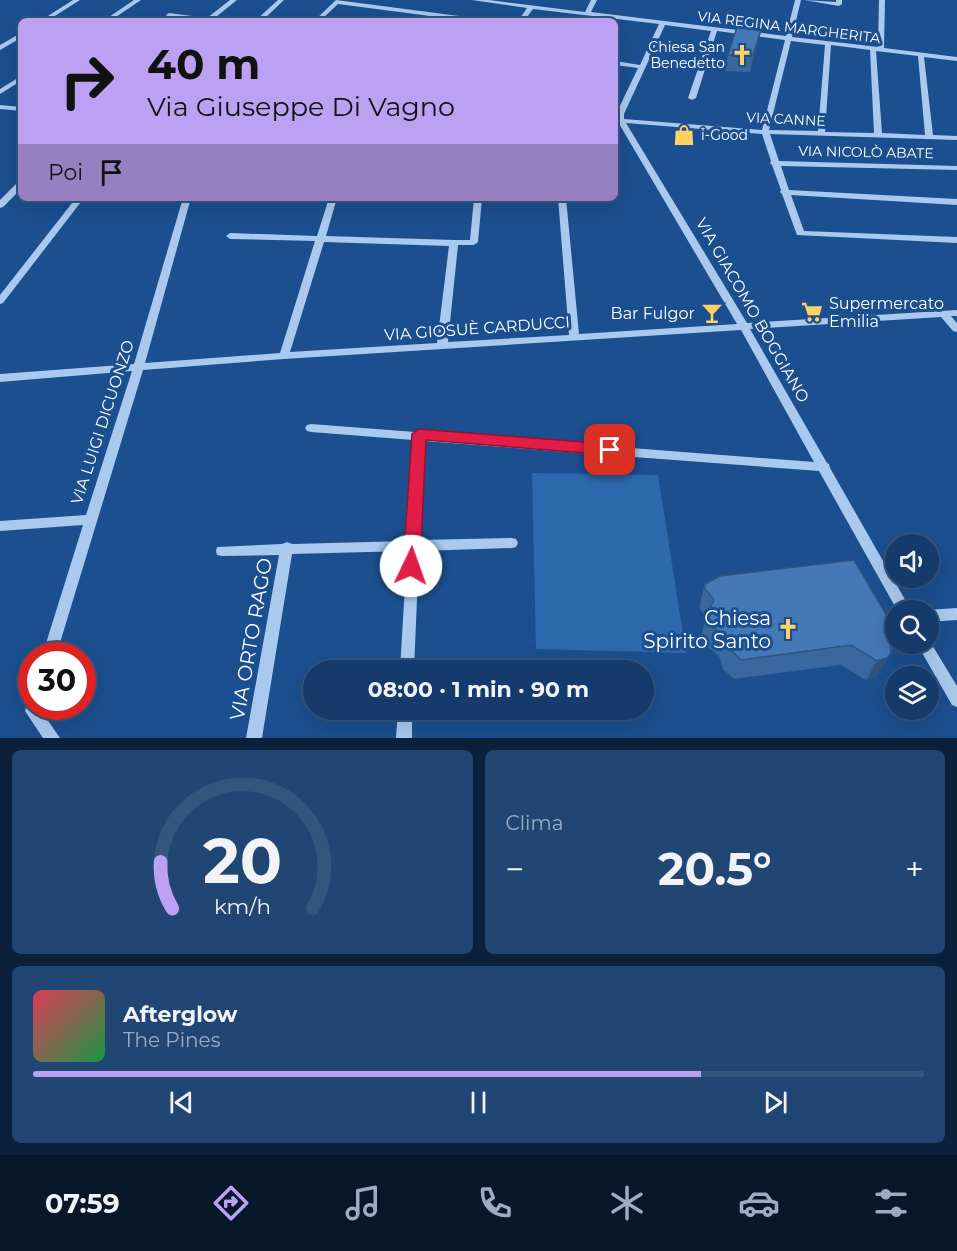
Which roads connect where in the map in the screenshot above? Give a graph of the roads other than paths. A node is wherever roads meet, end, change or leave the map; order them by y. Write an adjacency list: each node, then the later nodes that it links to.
1 (77, 0): 15 (street)
2 (138, 0): 16 (street)
3 (234, 0): 18 (street)
4 (281, 0): 19 (street)
5 (476, 0): 12 (street, VIA REGINA MARGHERITA)
6 (594, 0): 13 (street)
7 (798, 0): 29 (street)
8 (807, 0): 9 (street)
9 (839, 0)
10 (882, 0): 33 (street)
11 (336, 3): 20 (street); 21 (street); 22 (street)
12 (531, 7): 13 (street, VIA REGINA MARGHERITA); 23 (street)
13 (587, 14): 24 (street, VIA REGINA MARGHERITA)
14 (168, 15): 17 (street)
15 (48, 18)
16 (111, 18)
17 (192, 18)
18 (211, 18)
19 (261, 18)
20 (320, 18)
21 (424, 18)
22 (458, 18)
23 (522, 18)
24 (617, 18)
25 (618, 18): 26 (street, VIA REGINA MARGHERITA)
26 (662, 24): 27 (street, VIA REGINA MARGHERITA); 37 (street)
27 (714, 30): 29 (street, VIA REGINA MARGHERITA); 40 (street)
28 (18, 37): 31 (street)
29 (788, 39): 30 (street, VIA REGINA MARGHERITA); 44 (street)
30 (828, 44): 32 (street, VIA REGINA MARGHERITA); 45 (street)
31 (0, 48)
32 (873, 49): 33 (street, VIA REGINA MARGHERITA); 46 (street)
33 (881, 50): 34 (street, VIA REGINA MARGHERITA)
34 (921, 55): 35 (street, VIA REGINA MARGHERITA); 47 (street)
35 (957, 59)
36 (618, 63): 37 (street)
37 (642, 66): 43 (street)
38 (18, 80): 39 (street)
39 (0, 92)
40 (692, 98)
41 (0, 107): 42 (street)
42 (18, 109)
43 (618, 121): 44 (street, VIA CANNE); 67 (street, VIA GIACOMO BOGGIANO)
44 (765, 132): 45 (street, VIA CANNE); 49 (street)
45 (821, 135): 46 (street, VIA CANNE)
46 (878, 136): 47 (street, VIA CANNE)
47 (929, 137): 48 (street, VIA CANNE)
48 (957, 138)
49 (774, 164): 50 (street, VIA NICOLÒ ABATE); 52 (street)
50 (957, 168)
51 (18, 187): 59 (street)
52 (784, 192): 58 (street); 62 (street)
53 (78, 201): 64 (street)
54 (186, 201): 72 (street, VIA LUIGI DICUONZO)
55 (332, 201): 61 (street)
56 (478, 201): 63 (street)
57 (561, 201): 69 (street)
58 (957, 202)
59 (0, 205)
60 (230, 236): 61 (street)
61 (319, 238): 63 (street); 71 (street)
62 (957, 240)
63 (454, 243): 70 (street)
64 (0, 302)
65 (957, 313): 66 (street, VIA GIOSUÈ CARDUCCI)
66 (944, 314): 67 (street, VIA GIOSUÈ CARDUCCI); 68 (street)
67 (744, 327): 69 (street, VIA GIOSUÈ CARDUCCI); 76 (street, VIA GIACOMO BOGGIANO)
68 (957, 329)
69 (574, 337): 70 (street, VIA GIOSUÈ CARDUCCI)
70 (442, 346): 71 (street, VIA GIOSUÈ CARDUCCI)
71 (284, 356): 72 (street, VIA GIOSUÈ CARDUCCI)
72 (139, 366): 73 (street, VIA GIOSUÈ CARDUCCI); 77 (street, VIA LUIGI DICUONZO)
73 (0, 378)
74 (311, 428): 75 (street)
75 (419, 434): 76 (street); 80 (street)
76 (825, 467): 83 (street, VIA GIACOMO BOGGIANO)
77 (89, 520): 78 (street); 86 (street, VIA LUIGI DICUONZO)
78 (0, 526)
79 (512, 543): 80 (street)
80 (412, 544): 81 (street); 88 (street)
81 (287, 547): 82 (street); 93 (street, VIA ORTO RAGO)
82 (222, 551)
83 (898, 600)
84 (957, 614): 85 (street)
85 (939, 615)
86 (53, 642)
87 (930, 654): 89 (street)
88 (407, 660)
89 (957, 699)
90 (40, 720): 92 (street)
91 (405, 720): 94 (street)
92 (52, 738)
93 (254, 738)
94 (404, 738)

